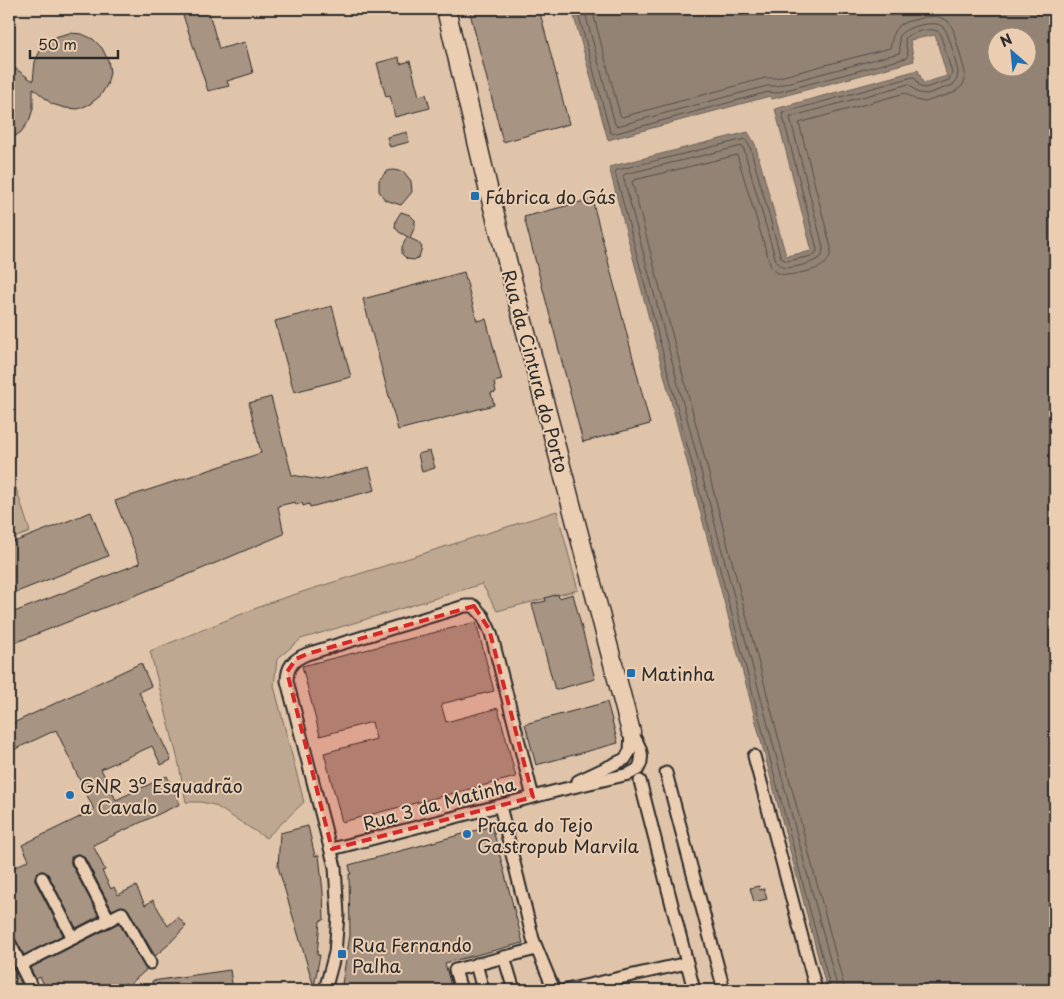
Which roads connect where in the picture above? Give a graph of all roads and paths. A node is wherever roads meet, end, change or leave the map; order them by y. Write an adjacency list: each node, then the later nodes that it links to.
1 (446, 9): 2 (main road, Rua da Cintura do Porto)
2 (631, 732): 6 (street, Rua 3 da Matinha); 6 (street, Rua 3 da Matinha)
3 (754, 756): 30 (street)
4 (666, 773): 29 (street)
5 (640, 780): 18 (street)
6 (556, 791): 7 (street, Rua 3 da Matinha)
7 (533, 797): 8 (street, Rua 3 da Matinha); 9 (street)
8 (500, 806): 9 (street, Rua 3 da Matinha); 15 (street)
9 (332, 849): 22 (street)
10 (78, 861): 12 (street)
11 (42, 878): 13 (street)
12 (109, 920): 13 (street); 17 (street)
13 (73, 938): 20 (street)
14 (9, 942): 20 (street)
15 (536, 948): 16 (street); 26 (street)
16 (504, 957): 19 (street); 25 (street)
17 (150, 963)
18 (687, 963): 27 (street); 28 (street)
19 (476, 964): 23 (street); 24 (street)
20 (20, 965): 21 (street)
21 (33, 990)
22 (326, 990)
23 (461, 990)
24 (483, 990)
25 (514, 990)
26 (554, 990)
27 (566, 990)
28 (694, 990)
29 (724, 990)
30 (816, 990)

